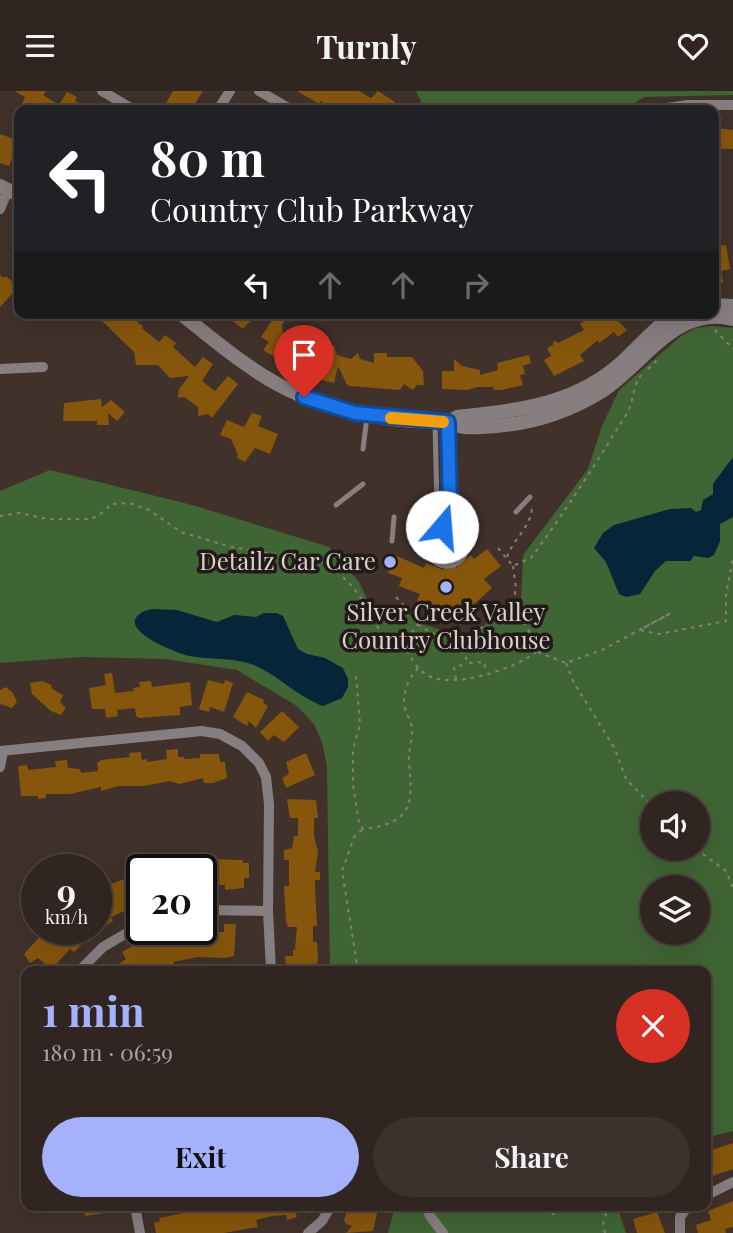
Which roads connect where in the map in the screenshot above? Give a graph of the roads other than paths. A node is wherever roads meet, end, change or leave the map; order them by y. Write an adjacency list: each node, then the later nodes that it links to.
1 (102, 91): 3 (street)
2 (259, 91): 4 (street)
3 (126, 105)
4 (283, 105)
5 (9, 190): 6 (street)
6 (0, 209)
7 (188, 319): 13 (street)
8 (674, 319): 10 (street)
9 (703, 319): 10 (street)
10 (654, 345): 14 (street)
11 (43, 367): 12 (street)
12 (0, 369)
13 (368, 415): 14 (street); 15 (lane)
14 (442, 422): 17 (lane); 18 (lane)
15 (363, 449)
16 (363, 484): 20 (lane)
17 (437, 488): 18 (lane); 21 (lane)
18 (450, 489): 21 (lane)
19 (529, 499): 22 (lane)
20 (335, 505)
21 (445, 512): 24 (lane)
22 (516, 512)
23 (394, 517): 25 (lane)
24 (447, 526): 24 (lane)
25 (393, 541)
26 (1, 752): 27 (street); 29 (street)
27 (0, 767)
28 (217, 910): 29 (street)
29 (268, 911): 32 (street)
30 (126, 933): 31 (street)
31 (84, 966)
32 (271, 966)
33 (733, 1182): 34 (street)
34 (711, 1193)
35 (136, 1211): 39 (street)
36 (328, 1211): 40 (street)
37 (428, 1211): 41 (street)
38 (682, 1211): 42 (street)
39 (140, 1233)
40 (308, 1233)
41 (443, 1233)
42 (680, 1233)

